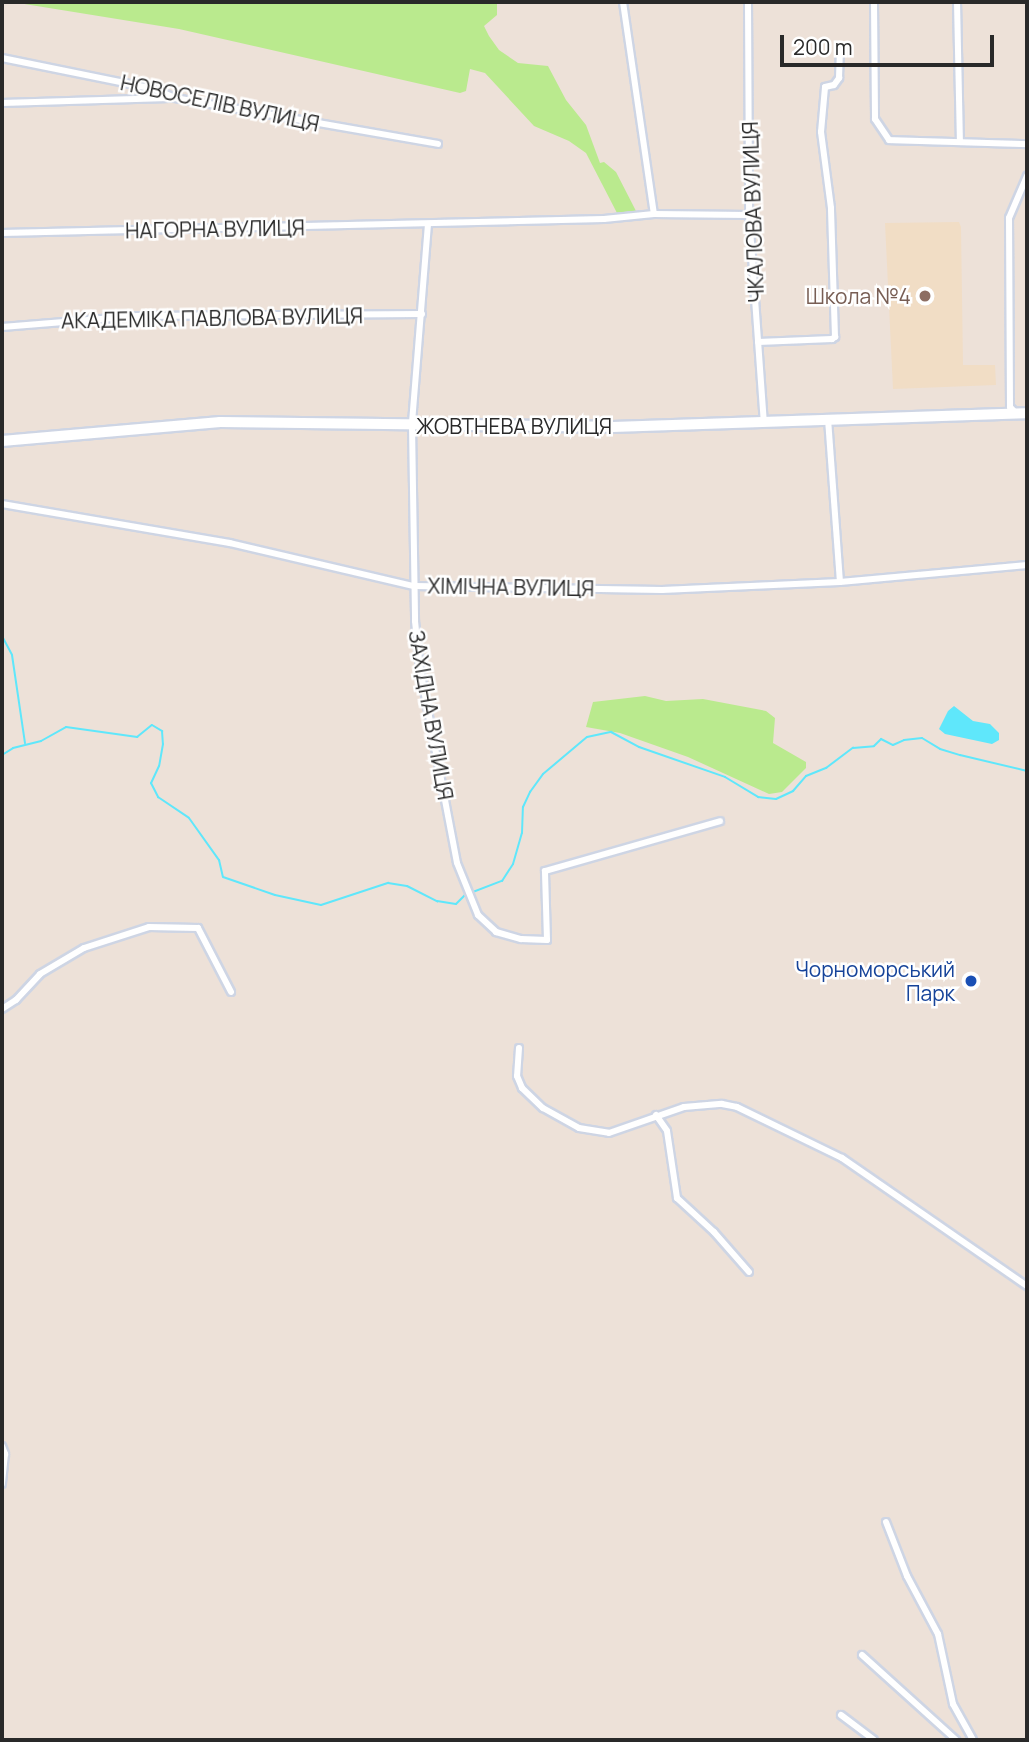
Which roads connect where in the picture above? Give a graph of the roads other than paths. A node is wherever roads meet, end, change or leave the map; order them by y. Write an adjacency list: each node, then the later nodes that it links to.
1 (623, 2): 13 (street)
2 (748, 2): 14 (street, ЧКАЛОВА ВУЛИЦЯ)
3 (874, 2): 9 (street)
4 (957, 2): 9 (street)
5 (839, 51): 19 (street)
6 (2, 58): 7 (street, НОВОСЕЛІВ ВУЛИЦЯ)
7 (175, 98): 8 (street); 11 (street, НОВОСЕЛІВ ВУЛИЦЯ)
8 (2, 103)
9 (960, 140): 10 (street)
10 (1027, 144)
11 (438, 145)
12 (1027, 176): 20 (street)
13 (654, 214): 14 (street, НАГОРНА ВУЛИЦЯ); 15 (street, НАГОРНА ВУЛИЦЯ)
14 (749, 215): 19 (street, ЧКАЛОВА ВУЛИЦЯ)
15 (428, 224): 16 (street, НАГОРНА ВУЛИЦЯ); 17 (street, ЗАХІДНА ВУЛИЦЯ)
16 (2, 233)
17 (422, 314): 18 (street, АКАДЕМІКА ПАВЛОВА ВУЛИЦЯ); 23 (street, ЗАХІДНА ВУЛИЦЯ)
18 (2, 327)
19 (758, 342): 22 (street, ЧКАЛОВА ВУЛИЦЯ)
20 (1022, 413): 21 (main road, ЖОВТНЕВА ВУЛИЦЯ)
21 (828, 419): 22 (main road, ЖОВТНЕВА ВУЛИЦЯ); 27 (street)
22 (764, 422): 23 (main road, ЖОВТНЕВА ВУЛИЦЯ)
23 (412, 425): 24 (main road, ЖОВТНЕВА ВУЛИЦЯ); 28 (street, ЗАХІДНА ВУЛИЦЯ)
24 (2, 441)
25 (2, 504): 28 (street, ХІМІЧНА ВУЛИЦЯ)
26 (1027, 565): 27 (street, ХІМІЧНА ВУЛИЦЯ)
27 (840, 582): 28 (street, ХІМІЧНА ВУЛИЦЯ)
28 (414, 586): 29 (street, ЗАХІДНА ВУЛИЦЯ)
29 (720, 821)
30 (231, 992): 31 (street)
31 (2, 1009)
32 (519, 1048): 33 (street)
33 (656, 1115): 34 (street); 35 (street)
34 (749, 1272)
35 (1027, 1286)
36 (2, 1446): 37 (street)
37 (2, 1484)
38 (886, 1522): 43 (street)
39 (862, 1655): 42 (street)
40 (841, 1715): 41 (street)
41 (874, 1740)
42 (956, 1740)
43 (973, 1740)

